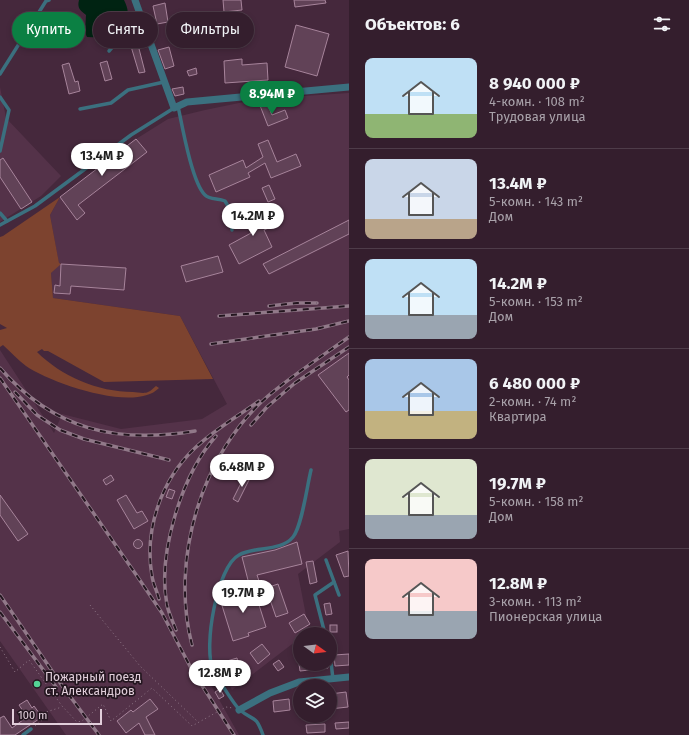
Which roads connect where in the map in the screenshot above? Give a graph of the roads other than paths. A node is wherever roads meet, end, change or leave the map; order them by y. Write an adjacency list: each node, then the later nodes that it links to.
1 (49, 0): 7 (lane)
2 (135, 0): 3 (street)
3 (139, 12)
4 (112, 48): 6 (lane)
5 (152, 48): 8 (street)
6 (109, 51)
7 (0, 74)
8 (164, 82): 11 (street); 12 (lane)
9 (349, 86): 11 (street)
10 (0, 97): 13 (lane)
11 (176, 107): 15 (lane); 17 (lane)
12 (80, 109)
13 (0, 151)
14 (0, 213): 15 (lane)
15 (7, 221): 16 (lane)
16 (0, 225)
17 (232, 230)
18 (311, 470): 27 (lane)
19 (326, 560): 20 (lane)
20 (334, 582): 21 (lane); 22 (lane)
21 (339, 595)
22 (322, 627)
23 (332, 671): 25 (lane)
24 (349, 677): 25 (street)
25 (333, 679)
26 (293, 684): 27 (street)
27 (239, 710): 30 (lane)
28 (31, 729): 29 (lane)
29 (23, 735)
30 (263, 735)

